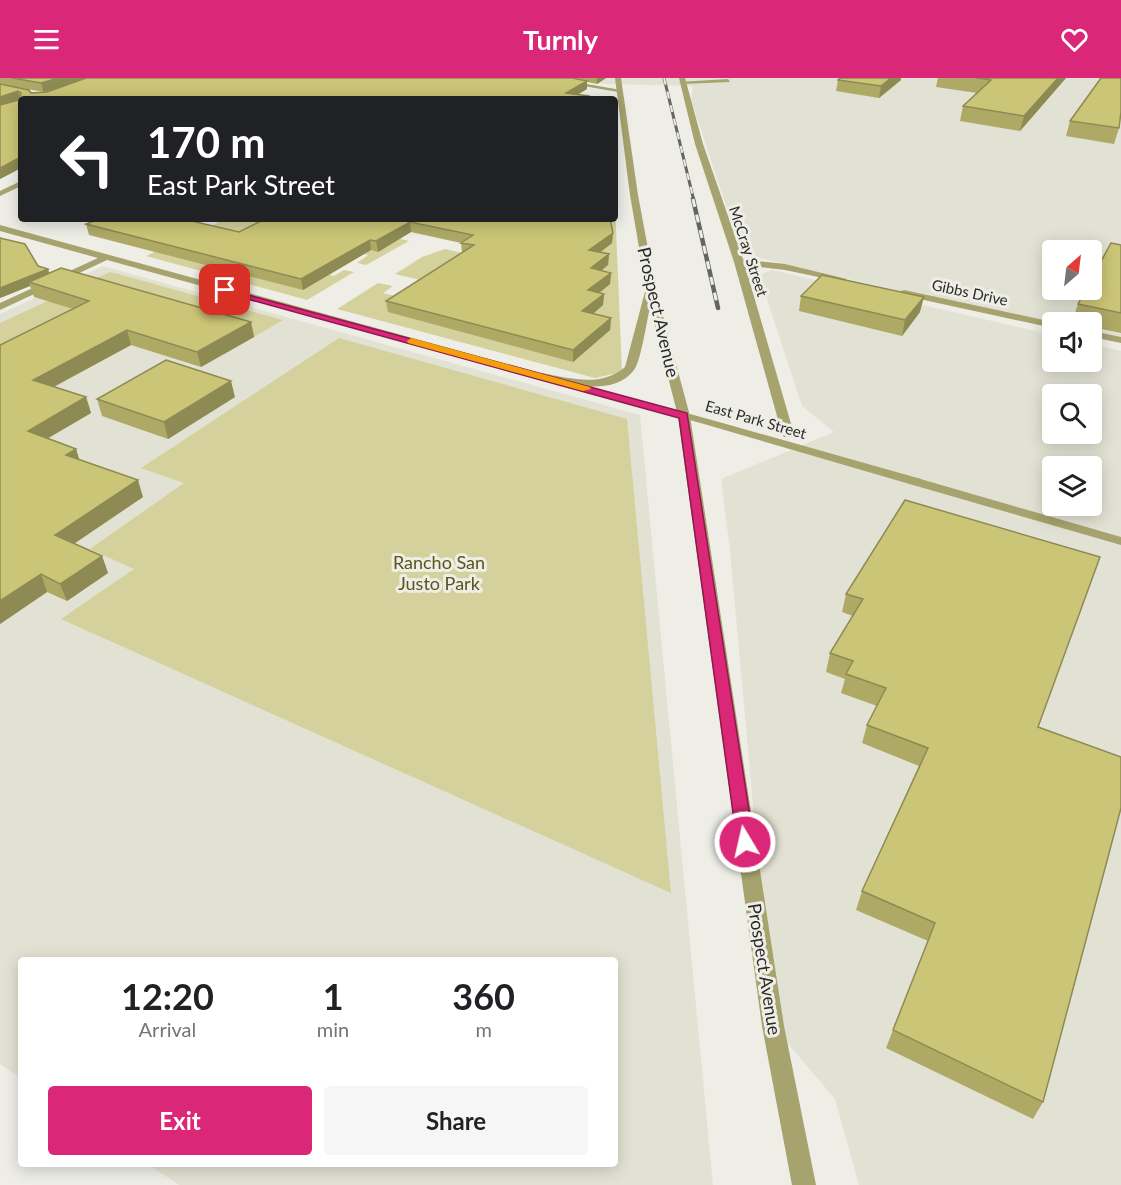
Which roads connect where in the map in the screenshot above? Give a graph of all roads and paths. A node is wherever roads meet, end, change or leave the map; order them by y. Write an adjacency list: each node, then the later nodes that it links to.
1 (540, 78): 5 (street)
2 (618, 78): 5 (street, Prospect Avenue)
3 (682, 80): 4 (street); 10 (street, McCray Street)
4 (728, 81)
5 (618, 90): 12 (street, Prospect Avenue)
6 (18, 185): 7 (street)
7 (0, 194)
8 (0, 228): 9 (street, East Park Street)
9 (107, 257): 14 (street); 18 (street, East Park Street)
10 (739, 262): 11 (street); 20 (street, McCray Street)
11 (853, 281)
12 (650, 286): 18 (street); 19 (street, Prospect Avenue)
13 (897, 291): 15 (street, Gibbs Drive)
14 (0, 307)
15 (1042, 324)
16 (1102, 336): 17 (street)
17 (1121, 340)
18 (541, 376): 19 (street, East Park Street)
19 (684, 416): 21 (street, East Park Street); 22 (street, Prospect Avenue)
20 (788, 434)
21 (1121, 541)
22 (804, 1185)

